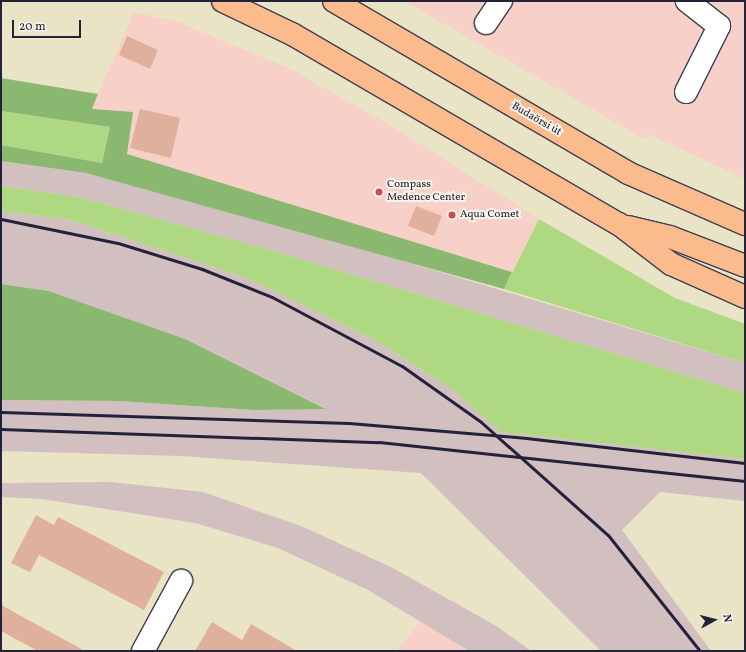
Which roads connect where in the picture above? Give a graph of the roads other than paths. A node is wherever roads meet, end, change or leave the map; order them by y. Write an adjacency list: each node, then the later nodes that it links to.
1 (223, 1): 7 (main road)
2 (334, 1): 8 (main road, Budaörsi út)
3 (501, 1): 5 (street)
4 (687, 1): 6 (street)
5 (486, 23)
6 (686, 92)
7 (619, 224): 9 (main road); 10 (main road)
8 (745, 224)
9 (745, 266)
10 (745, 297)
11 (181, 581): 12 (street)
12 (143, 651)

